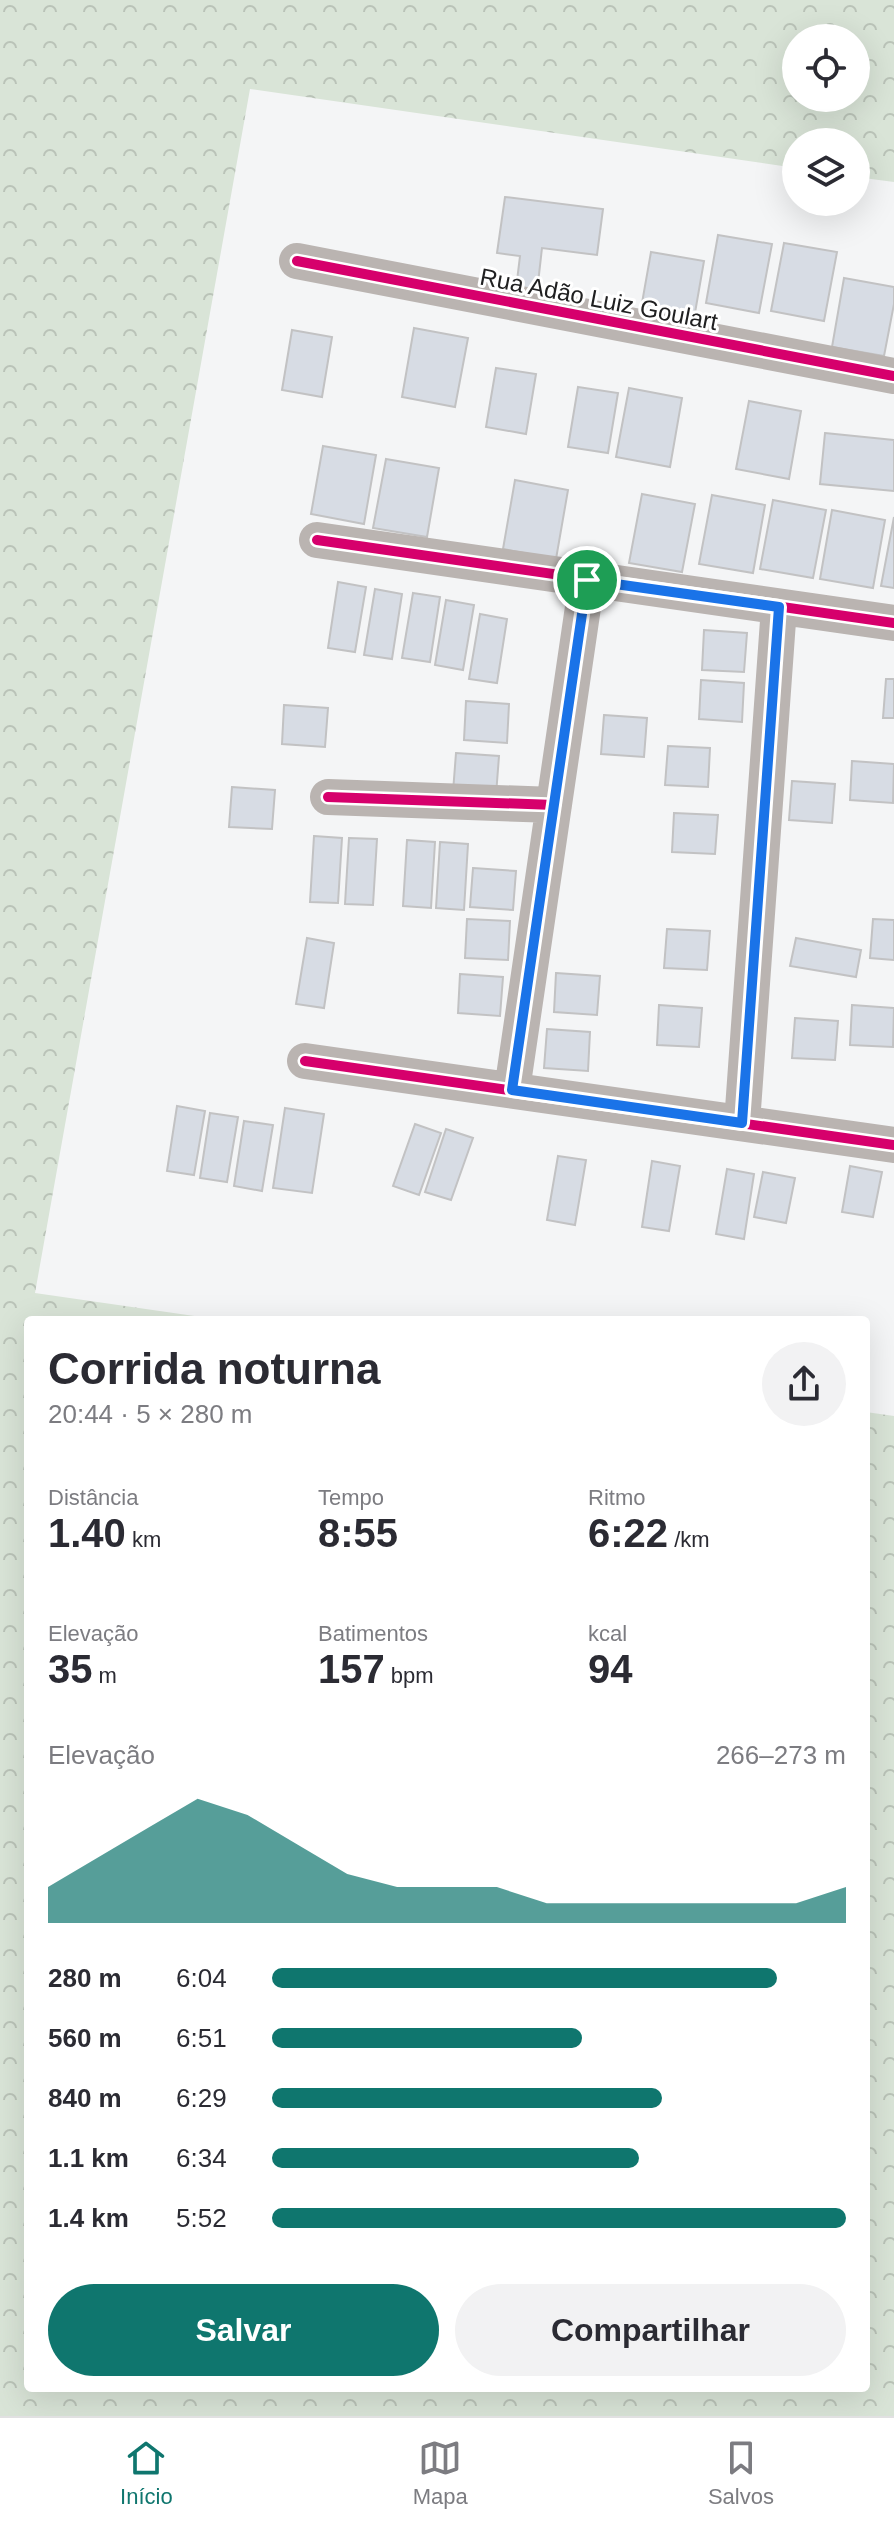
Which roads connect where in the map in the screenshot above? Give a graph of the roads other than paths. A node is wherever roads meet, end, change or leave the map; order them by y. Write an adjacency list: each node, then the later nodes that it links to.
1 (297, 261): 2 (street, Rua Adão Luiz Goulart)
2 (894, 376)
3 (317, 540): 4 (street)
4 (587, 580): 5 (street); 8 (street)
5 (779, 607): 6 (street); 11 (street)
6 (894, 623)
7 (328, 797): 8 (street)
8 (554, 805): 10 (street)
9 (305, 1061): 10 (street)
10 (512, 1090): 11 (street)
11 (742, 1123): 12 (street)
12 (894, 1145)

